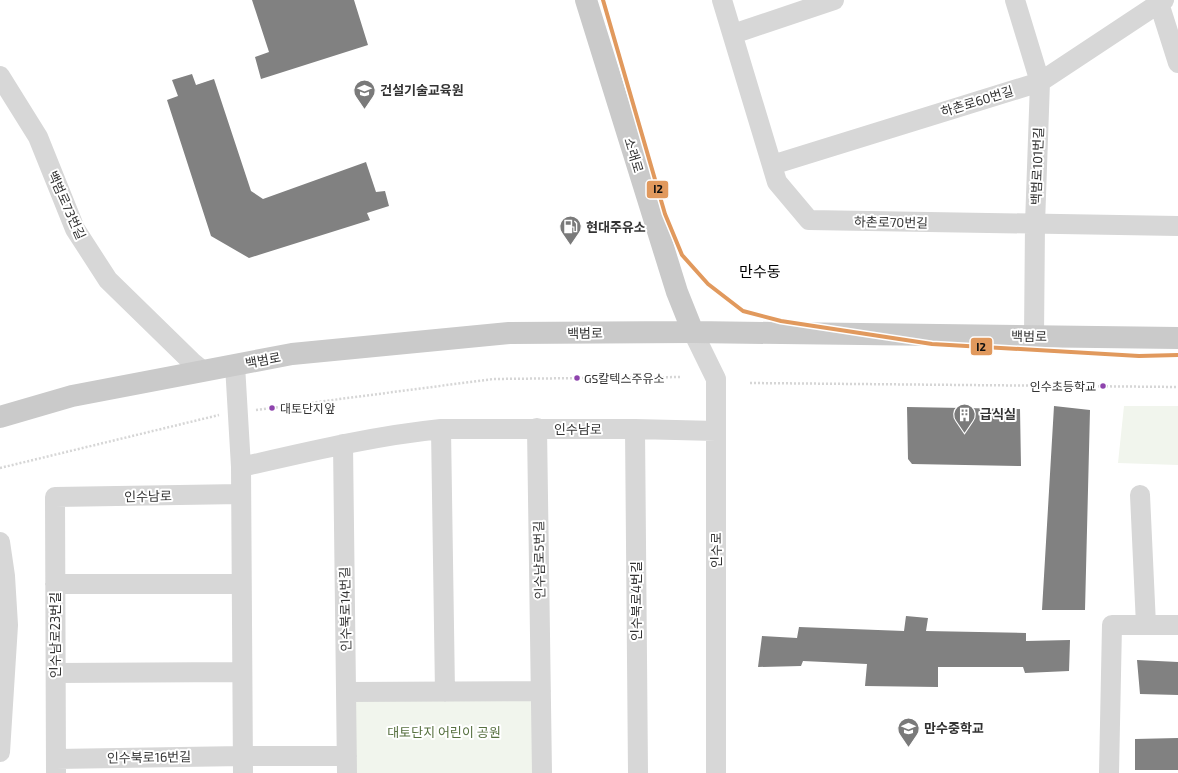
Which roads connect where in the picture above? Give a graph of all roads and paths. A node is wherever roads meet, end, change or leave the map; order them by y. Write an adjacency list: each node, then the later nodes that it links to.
1 (586, 0): 13 (main road, 소래로)
2 (722, 0): 6 (street, 하촌로70번길)
3 (834, 0): 6 (street)
4 (1015, 0): 9 (street, 백범로101번길)
5 (1161, 1): 7 (street); 9 (street, 하촌로60번길)
6 (733, 34): 10 (street, 하촌로70번길)
7 (1178, 63)
8 (0, 76): 17 (street, 백범로73번길)
9 (1040, 82): 10 (street, 하촌로60번길); 11 (street, 백범로101번길)
10 (772, 165): 11 (street, 하촌로70번길)
11 (1035, 224): 12 (street, 하촌로70번길); 14 (street, 백범로101번길)
12 (1178, 226)
13 (693, 332): 14 (main road, 백범로); 16 (main road, 백범로); 26 (street, 인수로)
14 (1034, 336): 15 (main road, 백범로)
15 (1178, 338)
16 (235, 365): 17 (main road, 백범로); 21 (street)
17 (203, 371): 22 (main road, 백범로)
18 (682, 377): 21 (path)
19 (750, 383): 20 (path)
20 (1178, 387)
21 (238, 412): 28 (street); 29 (path)
22 (0, 417)
23 (537, 428): 24 (street, 인수남로); 25 (street, 인수남로); 42 (street, 인수남로5번길)
24 (635, 428): 26 (street, 인수남로); 48 (street, 인수북로4번길)
25 (441, 429): 27 (street, 인수남로); 41 (street)
26 (716, 431): 49 (street, 인수로)
27 (342, 444): 28 (street, 인수남로); 40 (street, 인수북로14번길)
28 (241, 467): 30 (street)
29 (0, 468)
30 (241, 494): 32 (street, 인수남로); 35 (street)
31 (1140, 495): 36 (street)
32 (55, 497): 34 (street, 인수남로23번길)
33 (0, 542): 43 (street)
34 (55, 584): 35 (street); 39 (street, 인수남로23번길)
35 (241, 584): 38 (street)
36 (1146, 625): 37 (street); 50 (street)
37 (1178, 625)
38 (242, 672): 39 (street); 44 (street)
39 (56, 673): 46 (street, 인수남로23번길)
40 (346, 692): 41 (street); 45 (street, 인수북로14번길)
41 (445, 692): 42 (street)
42 (541, 692): 47 (street, 인수남로5번길)
43 (0, 752)
44 (243, 764): 45 (street, 인수북로16번길); 46 (street, 인수북로16번길)
45 (347, 764)
46 (56, 766)
47 (542, 773)
48 (638, 773)
49 (716, 773)
50 (1109, 773)

